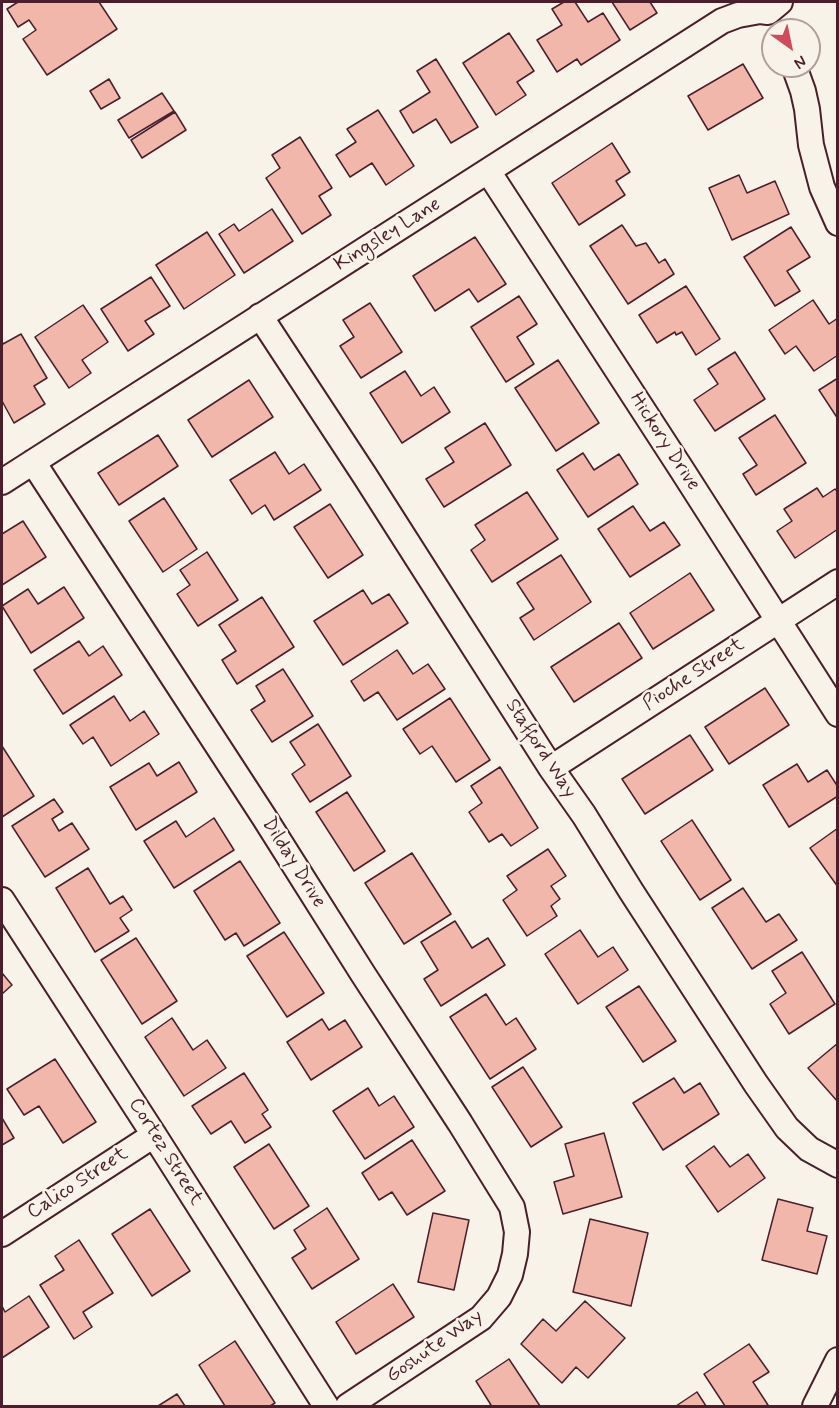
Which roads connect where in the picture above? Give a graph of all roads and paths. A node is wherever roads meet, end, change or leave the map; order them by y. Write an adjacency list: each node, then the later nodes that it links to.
1 (776, 15): 3 (street, Kingsley Lane)
2 (798, 78): 4 (street)
3 (488, 171): 5 (street, Kingsley Lane); 9 (street, Hickory Drive)
4 (837, 223)
5 (260, 316): 6 (street, Kingsley Lane); 11 (street, Stafford Way)
6 (33, 462): 7 (street, Kingsley Lane); 16 (street, Dilday Drive)
7 (2, 482)
8 (837, 582): 9 (street, Pioche Street)
9 (777, 621): 10 (street, Hickory Drive); 11 (street, Pioche Street)
10 (837, 714)
11 (551, 768): 14 (street, Stafford Way)
12 (2, 900): 13 (street, Cortez Street)
13 (154, 1135): 15 (street, Calico Street); 18 (street, Cortez Street)
14 (837, 1166)
15 (2, 1234)
16 (510, 1275): 19 (street, Goshute Way)
17 (837, 1360): 20 (street)
18 (326, 1407)
19 (348, 1407)
20 (815, 1407)

